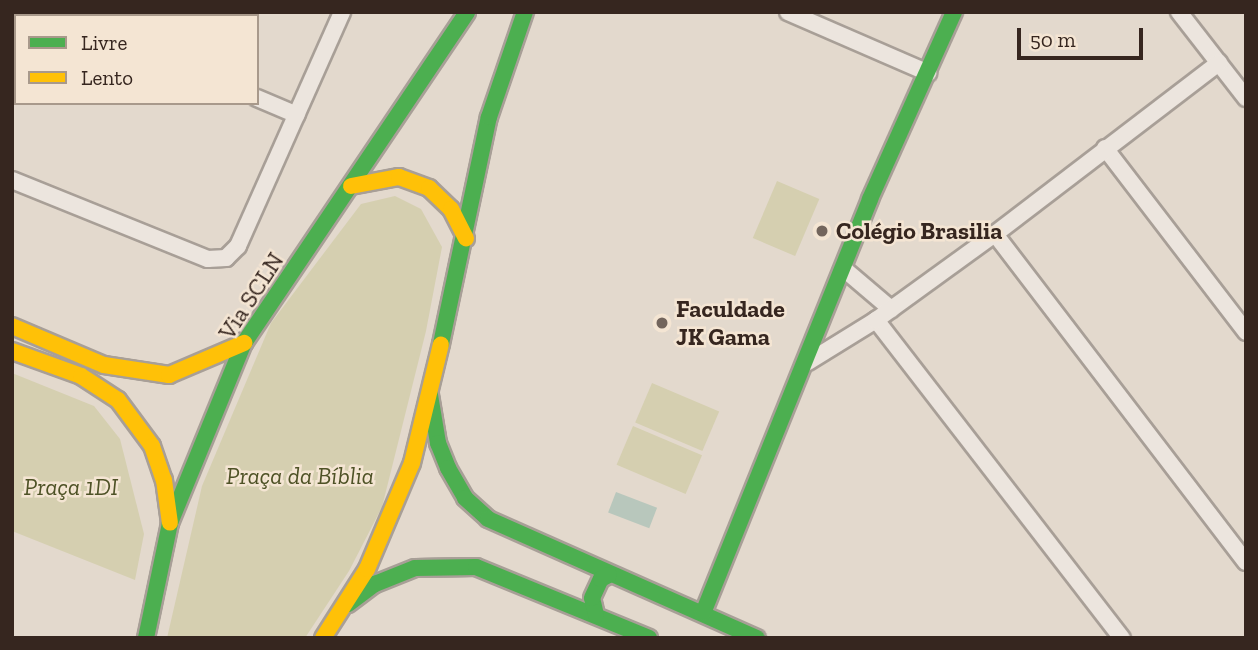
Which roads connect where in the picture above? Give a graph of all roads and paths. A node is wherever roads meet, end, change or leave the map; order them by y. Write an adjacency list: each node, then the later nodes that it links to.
1 (342, 12): 11 (street)
2 (467, 12): 14 (main road, Via SCLN)
3 (524, 12): 16 (main road)
4 (788, 12): 8 (street)
5 (954, 12): 8 (main road)
6 (1179, 12): 7 (street)
7 (1219, 63): 10 (street); 12 (street)
8 (928, 73): 17 (main road)
9 (259, 99): 11 (street)
10 (1246, 99)
11 (297, 115): 13 (street)
12 (1105, 148): 15 (street); 21 (street)
13 (12, 180)
14 (351, 186): 16 (main road); 22 (main road, Via SCLN)
15 (995, 234): 18 (street); 27 (street)
16 (466, 238): 25 (main road)
17 (844, 269): 18 (street); 24 (main road)
18 (891, 309): 19 (street)
19 (876, 320): 24 (street); 36 (street)
20 (12, 326): 22 (main road)
21 (1246, 332)
22 (244, 343): 26 (main road, Via SCLN)
23 (12, 351): 26 (main road)
24 (808, 362): 30 (main road)
25 (430, 395): 28 (main road); 29 (main road)
26 (170, 523): 32 (main road, Via SCLN)
27 (1246, 562)
28 (609, 575): 30 (main road); 31 (main road)
29 (344, 608): 31 (main road); 33 (main road)
30 (704, 613): 35 (main road)
31 (596, 615): 34 (main road)
32 (146, 638)
33 (323, 638)
34 (649, 638)
35 (757, 638)
36 (1122, 638)

